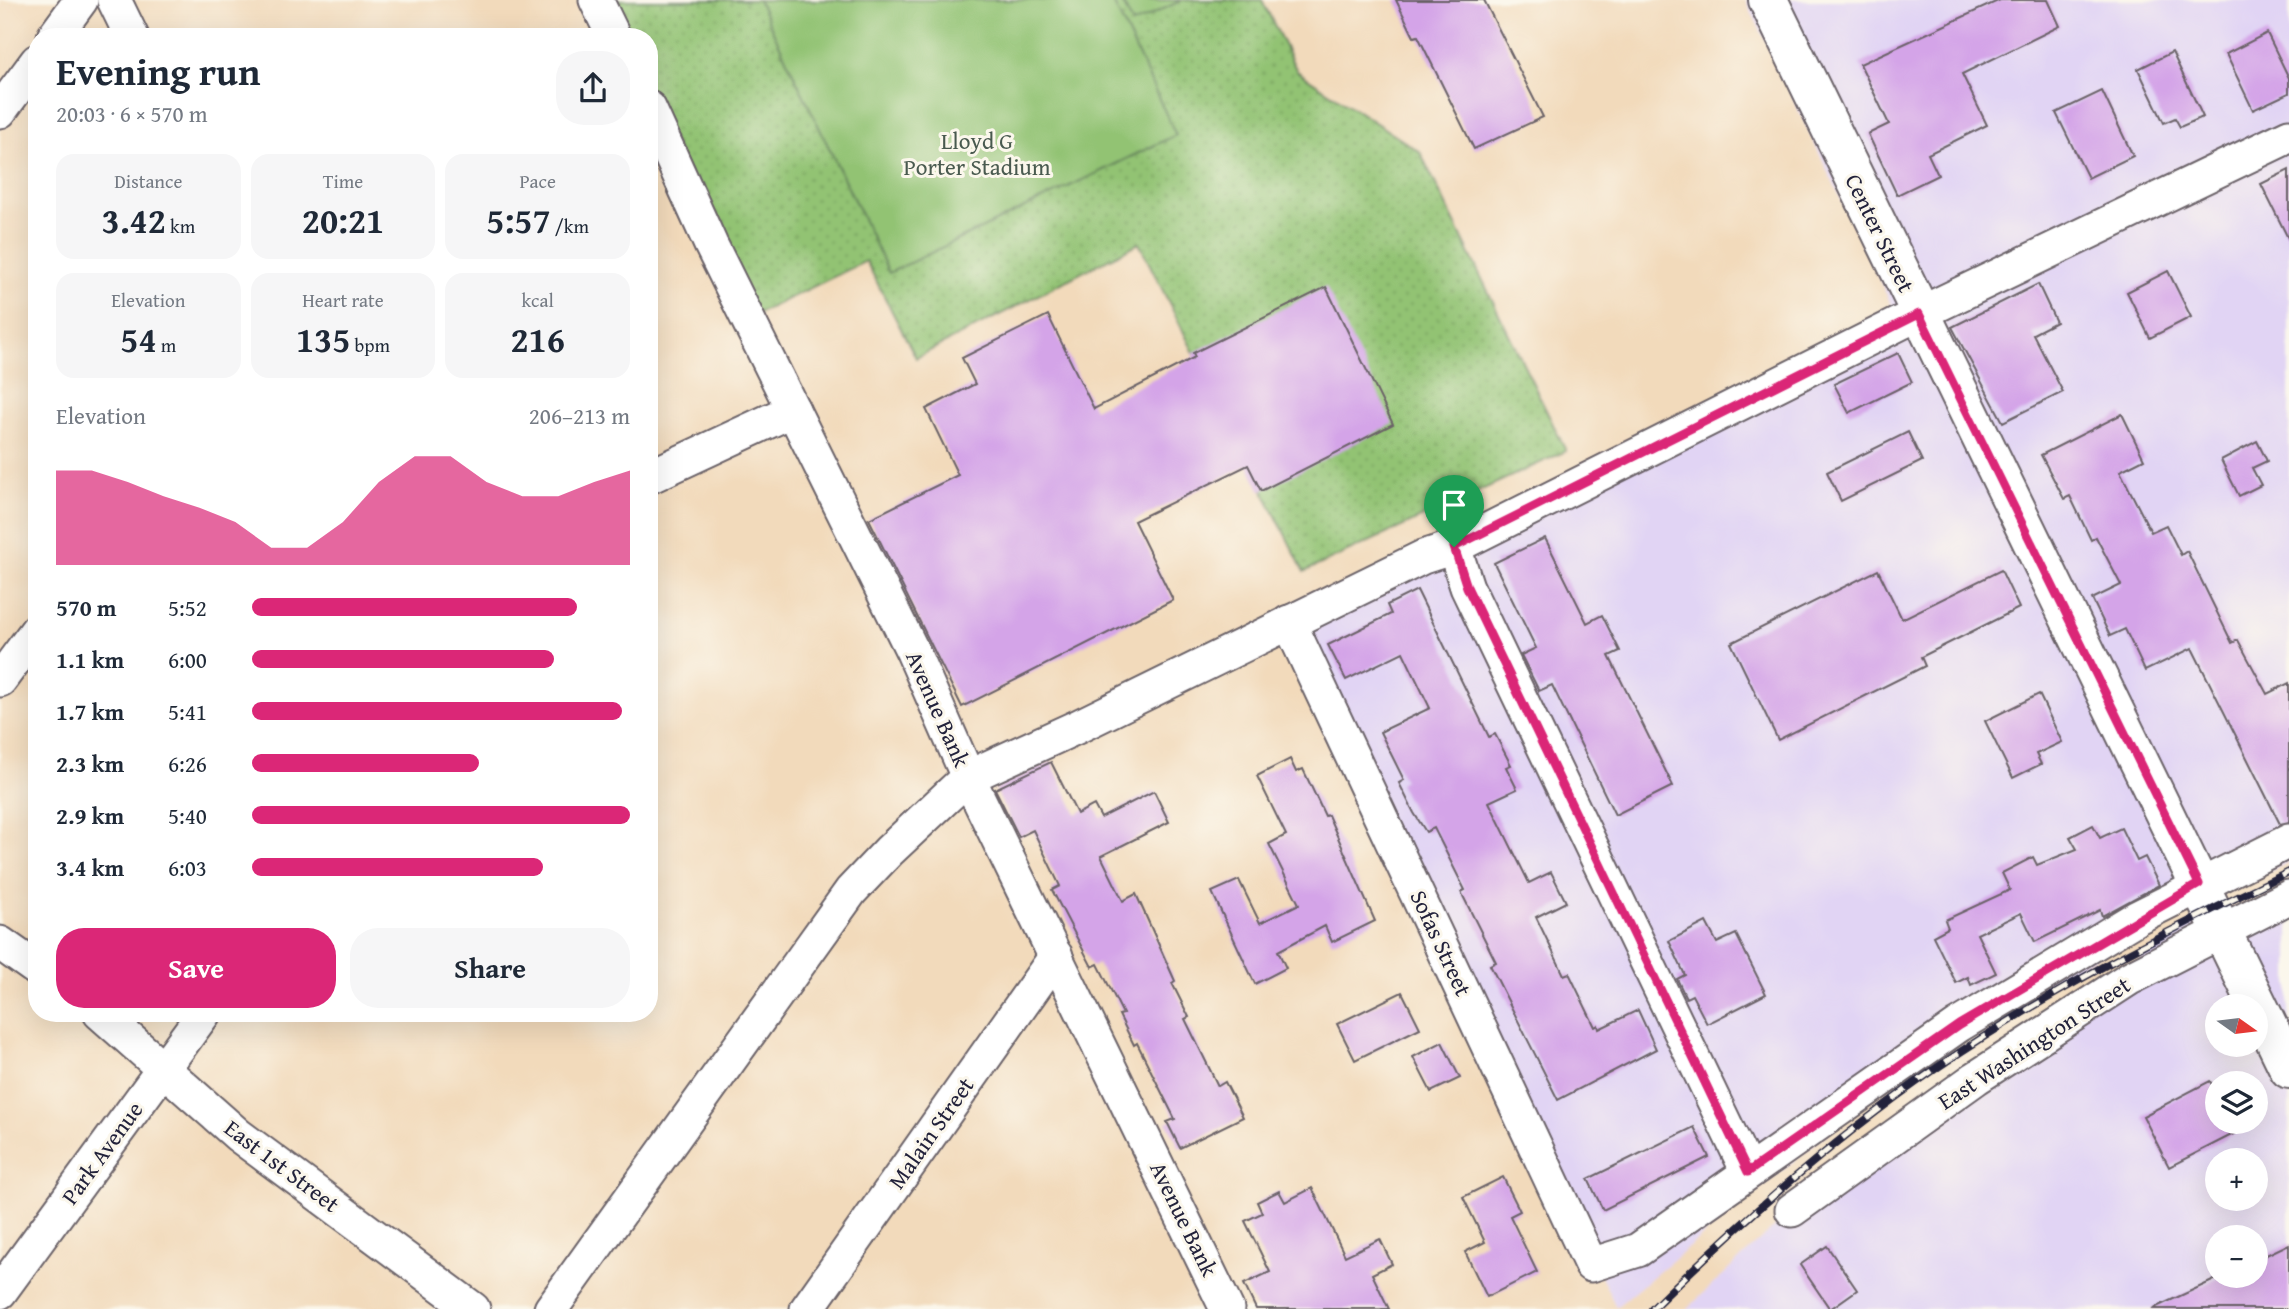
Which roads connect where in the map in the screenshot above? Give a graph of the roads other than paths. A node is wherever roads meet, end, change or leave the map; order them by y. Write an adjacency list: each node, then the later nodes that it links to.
1 (81, 0): 5 (street)
2 (114, 0): 6 (street)
3 (596, 0): 7 (street)
4 (1768, 0): 12 (main road, Center Street)
5 (61, 28)
6 (128, 28)
7 (610, 28)
8 (28, 73): 9 (street)
9 (0, 111)
10 (658, 128): 13 (street, Avenue Bank)
11 (2289, 136): 12 (street)
12 (1919, 314): 15 (street); 21 (main road, Center Street)
13 (793, 410): 14 (street); 19 (street, Avenue Bank)
14 (658, 473)
15 (1454, 547): 16 (street); 31 (street)
16 (1289, 622): 19 (street); 31 (street, Sofas Street)
17 (28, 641): 18 (street)
18 (0, 680)
19 (968, 777): 25 (street, Avenue Bank); 35 (street)
20 (2289, 841): 21 (street)
21 (2199, 884): 23 (main road, Center Street); 31 (street)
22 (2289, 897): 23 (street, East Washington Street)
23 (2220, 931): 29 (main road, Center Street); 32 (street, East Washington Street)
24 (0, 943): 26 (street)
25 (1056, 956): 36 (street, Malain Street); 37 (street, Avenue Bank)
26 (28, 963)
27 (110, 1022): 30 (street, East 1st Street)
28 (198, 1022): 30 (street, Park Avenue)
29 (2289, 1069)
30 (163, 1070): 33 (street, Park Avenue); 34 (street, East 1st Street)
31 (1748, 1172)
32 (1792, 1210)
33 (0, 1292)
34 (473, 1309)
35 (551, 1309)
36 (807, 1309)
37 (1227, 1309)

